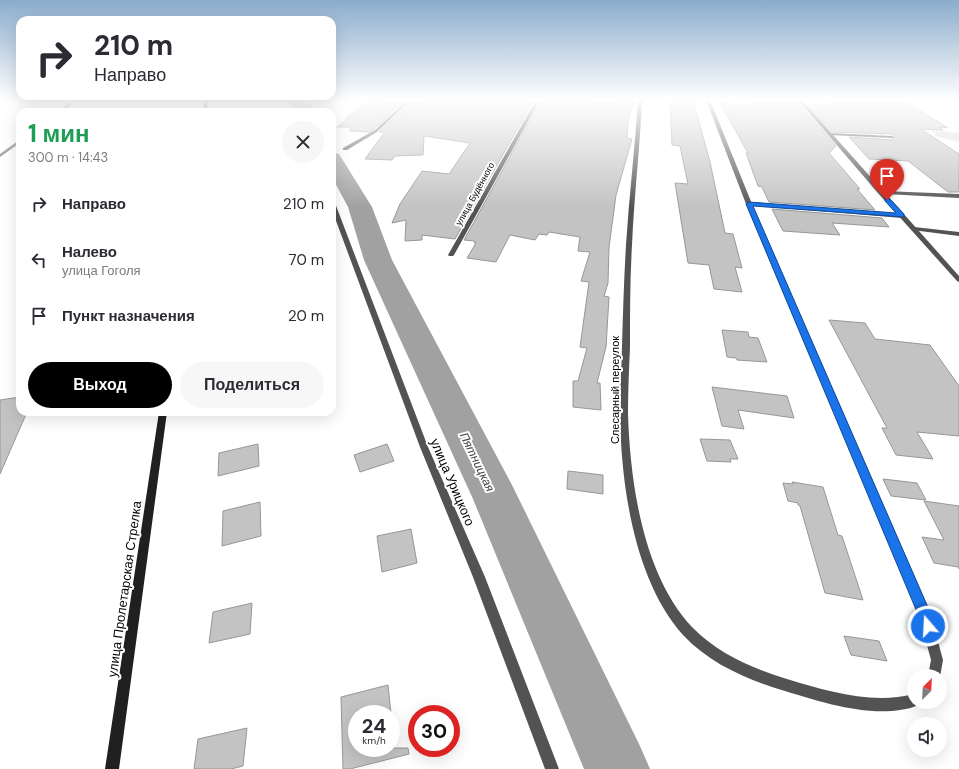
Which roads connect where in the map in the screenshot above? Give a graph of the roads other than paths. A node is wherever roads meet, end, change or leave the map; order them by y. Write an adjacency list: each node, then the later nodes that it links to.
1 (368, 136): 9 (street)
2 (518, 136): 18 (street, улица Будённого)
3 (637, 136): 22 (street, Слесарный переулок)
4 (722, 136): 13 (street)
5 (832, 136): 11 (street)
6 (869, 136): 7 (street)
7 (892, 137)
8 (16, 144): 10 (street)
9 (345, 149)
10 (0, 156)
11 (880, 192): 12 (street); 15 (street)
12 (959, 196)
13 (749, 204): 15 (street); 21 (street)
14 (336, 214): 24 (street, улица Урицкого)
15 (902, 216): 16 (street)
16 (914, 229): 17 (street); 19 (street)
17 (959, 234)
18 (451, 255)
19 (959, 280)
20 (162, 416): 23 (street, улица Пролетарская Стрелка)
21 (935, 669)
22 (907, 702)
23 (112, 769)
24 (552, 769)

